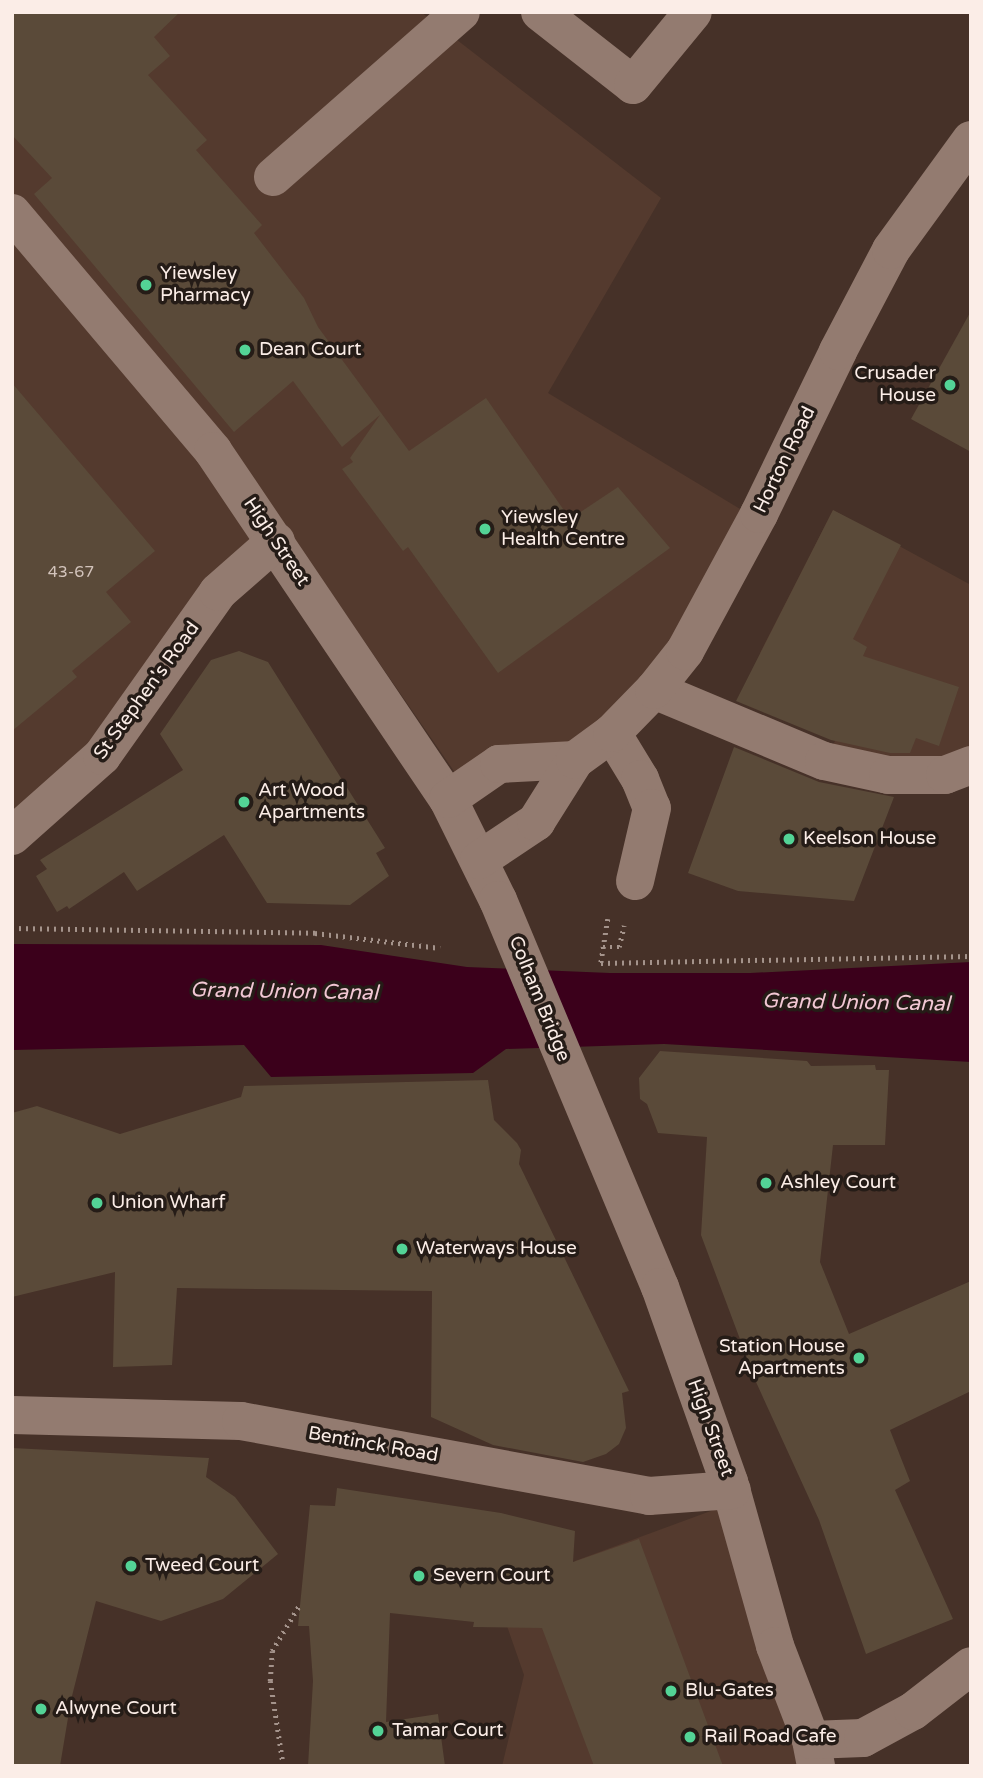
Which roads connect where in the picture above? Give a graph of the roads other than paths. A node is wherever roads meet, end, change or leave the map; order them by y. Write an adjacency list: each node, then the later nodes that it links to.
1 (461, 12): 5 (street)
2 (540, 12): 3 (street)
3 (694, 12)
4 (971, 140): 8 (street, Horton Road)
5 (273, 177)
6 (12, 213): 7 (street, High Street)
7 (276, 541): 12 (street, High Street); 13 (street, St Stephen's Road)
8 (654, 690): 9 (street, Horton Road); 11 (street)
9 (612, 733): 10 (street, Horton Road); 15 (street)
10 (575, 760): 12 (street); 14 (street, Horton Road)
11 (971, 765)
12 (448, 799): 14 (street, High Street)
13 (12, 836)
14 (479, 860): 16 (street, High Street)
15 (635, 881)
16 (498, 900): 17 (street, Colham Bridge)
17 (579, 1098): 19 (street, High Street)
18 (12, 1415): 19 (street, Bentinck Road)
19 (732, 1490): 21 (street, High Street)
20 (971, 1666): 21 (street)
21 (813, 1753)

